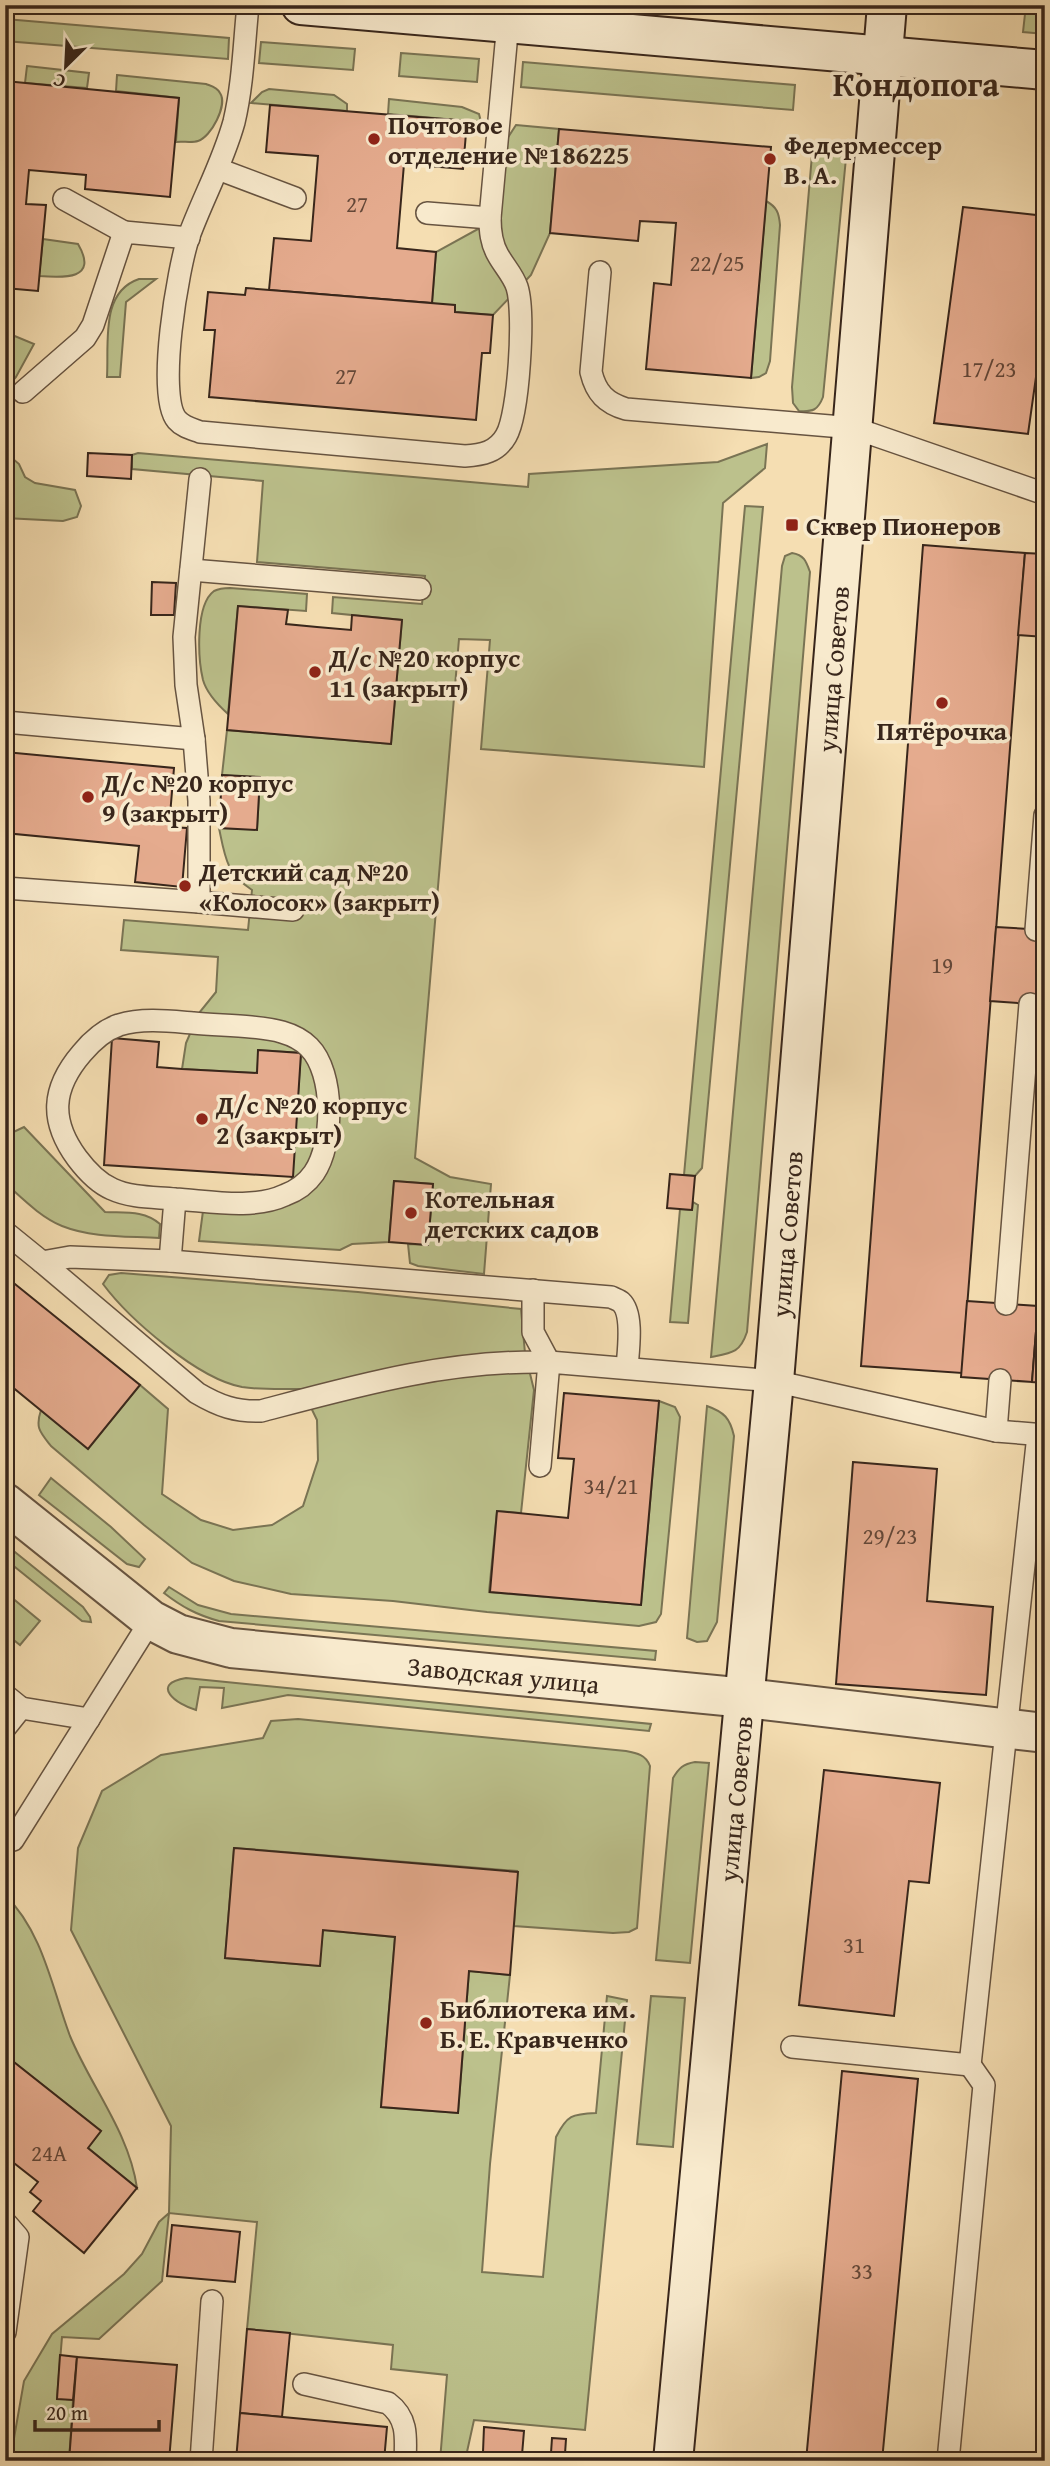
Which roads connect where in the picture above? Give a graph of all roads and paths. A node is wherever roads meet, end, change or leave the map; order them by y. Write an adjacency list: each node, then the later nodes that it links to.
1 (248, 5): 7 (lane)
2 (301, 5): 4 (street)
3 (887, 5): 5 (street, улица Советов)
4 (508, 22): 5 (street); 11 (lane)
5 (884, 55): 6 (street); 16 (street, улица Советов)
6 (1045, 70)
7 (218, 169): 8 (lane); 13 (lane)
8 (295, 198)
9 (64, 200): 12 (lane)
10 (427, 213): 11 (lane)
11 (490, 218): 13 (lane)
12 (124, 232): 13 (lane); 15 (lane)
13 (189, 238)
14 (600, 272): 16 (lane)
15 (23, 392)
16 (854, 428): 18 (lane); 39 (street, улица Советов)
17 (200, 479): 19 (lane)
18 (1045, 494)
19 (191, 570): 20 (lane); 22 (lane)
20 (420, 589)
21 (5, 722): 22 (lane)
22 (194, 739): 25 (lane)
23 (1045, 815): 27 (lane)
24 (5, 888): 25 (lane)
25 (199, 902): 26 (lane)
26 (293, 910)
27 (1036, 930)
28 (1030, 1004): 29 (lane)
29 (1035, 1069): 35 (lane)
30 (175, 1199): 30 (lane); 32 (lane)
31 (5, 1232): 33 (lane)
32 (170, 1261): 33 (lane); 34 (lane)
33 (42, 1262): 36 (lane)
34 (533, 1290): 36 (lane); 37 (lane)
35 (1006, 1304)
36 (549, 1362): 37 (lane); 42 (lane)
37 (627, 1368): 39 (lane)
38 (1000, 1380): 40 (lane)
39 (774, 1381): 40 (lane); 45 (street, улица Советов)
40 (996, 1431): 41 (lane)
41 (1041, 1435): 49 (lane)
42 (540, 1466)
43 (5, 1503): 44 (street, Заводская улица)
44 (151, 1620): 45 (street, Заводская улица); 47 (lane)
45 (746, 1698): 49 (street, Заводская улица); 60 (street, улица Советов)
46 (13, 1702): 47 (lane); 48 (lane)
47 (89, 1719): 51 (lane)
48 (5, 1728)
49 (1006, 1730): 50 (street, Заводская улица); 53 (lane)
50 (1045, 1733)
51 (13, 1840)
52 (792, 2047): 53 (lane)
53 (970, 2066): 61 (lane)
54 (5, 2222): 56 (lane)
55 (212, 2301): 58 (lane)
56 (5, 2332)
57 (304, 2384): 59 (lane)
58 (201, 2461)
59 (405, 2461)
60 (673, 2461)
61 (948, 2461)

